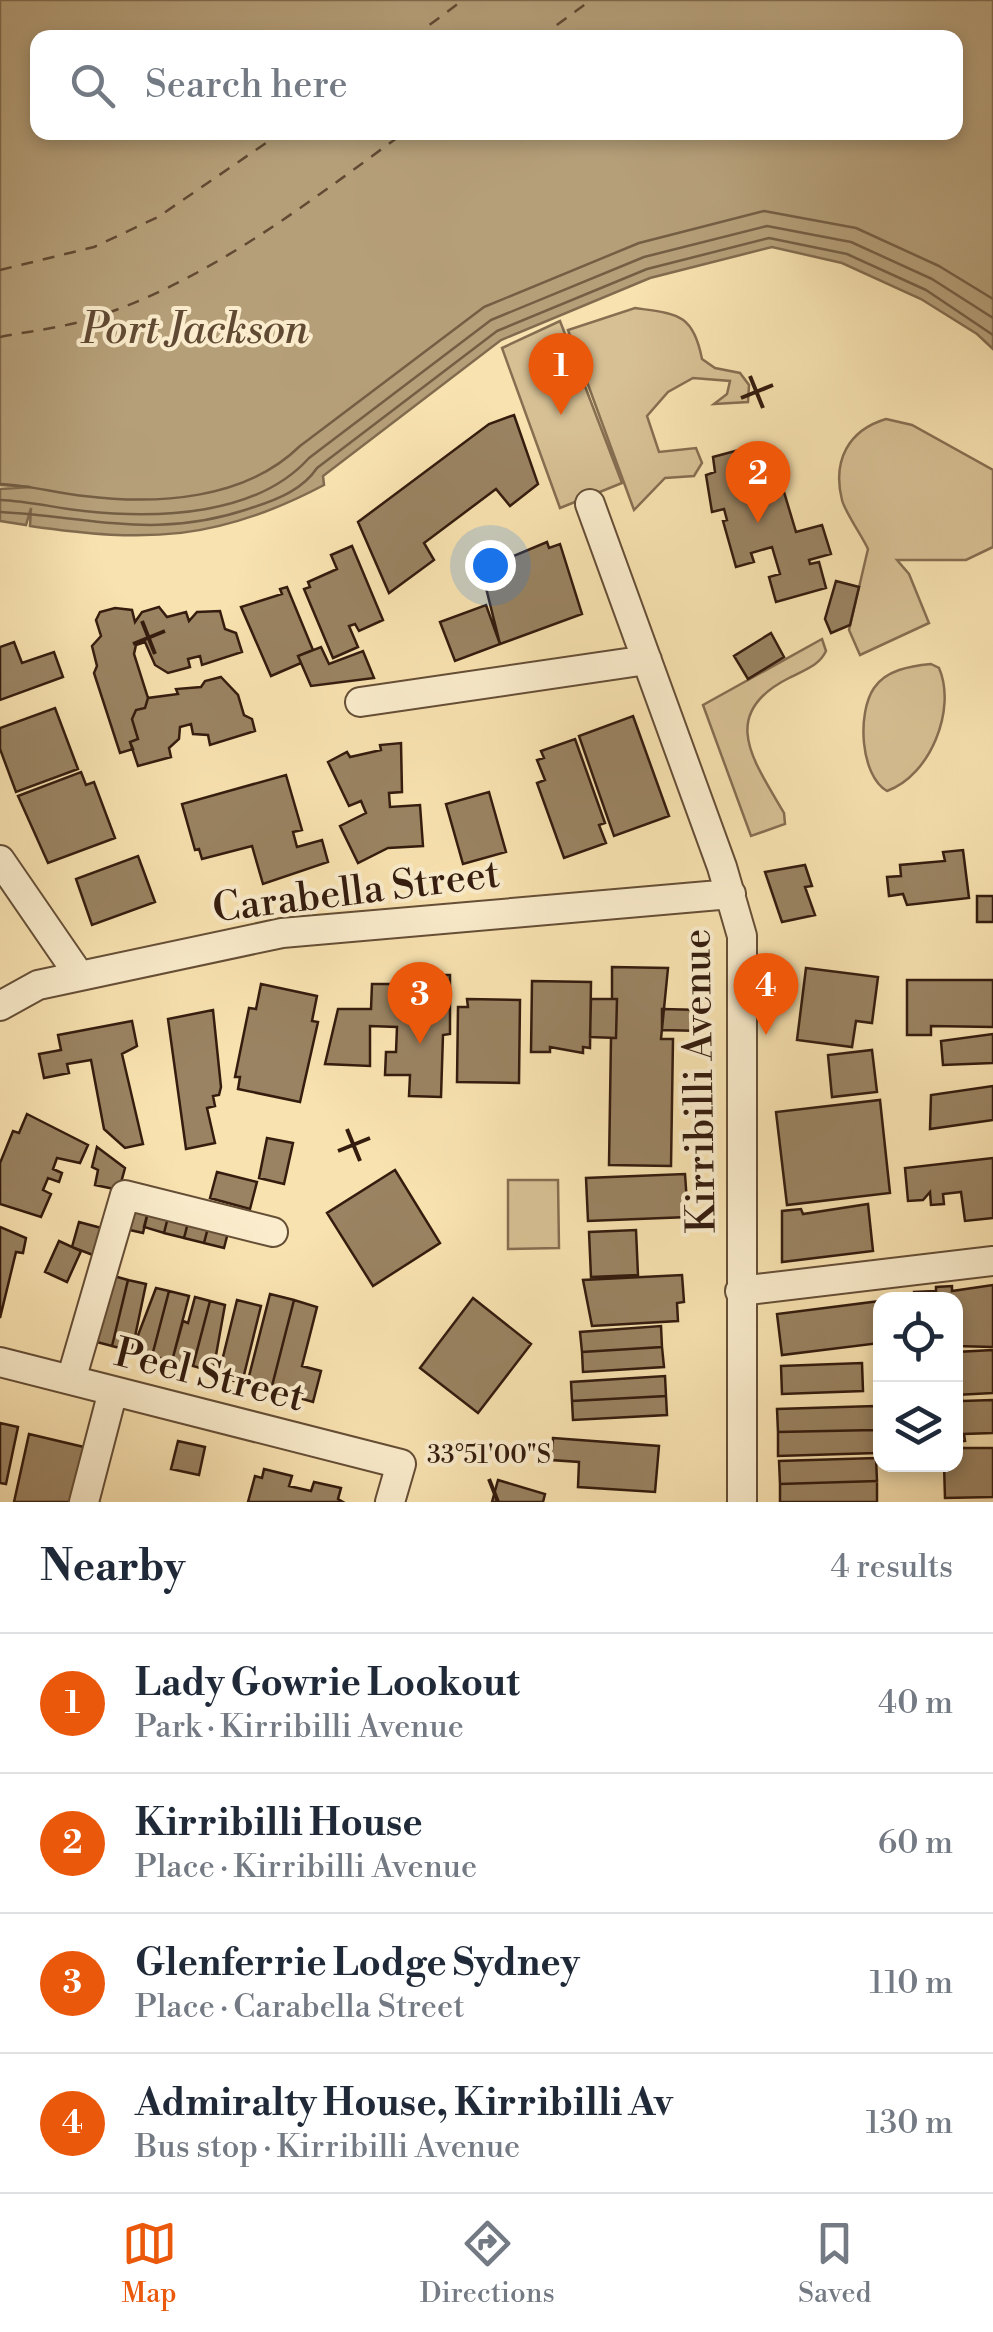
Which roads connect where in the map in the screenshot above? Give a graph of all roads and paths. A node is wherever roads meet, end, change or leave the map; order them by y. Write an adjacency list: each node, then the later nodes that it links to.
1 (590, 504): 2 (street, Kirribilli Avenue)
2 (647, 660): 3 (street); 5 (street, Kirribilli Avenue)
3 (360, 702)
4 (0, 860): 6 (street)
5 (731, 894): 6 (street, Carabella Street); 10 (street, Kirribilli Avenue)
6 (78, 976): 7 (street, Carabella Street)
7 (0, 1006)
8 (273, 1232): 12 (street)
9 (993, 1261): 10 (street)
10 (740, 1292): 16 (street, Kirribilli Avenue)
11 (0, 1362): 12 (street, Peel Street)
12 (71, 1380): 13 (street, Peel Street)
13 (114, 1391): 14 (street); 15 (street, Peel Street)
14 (84, 1502)
15 (390, 1502)
16 (742, 1502)

